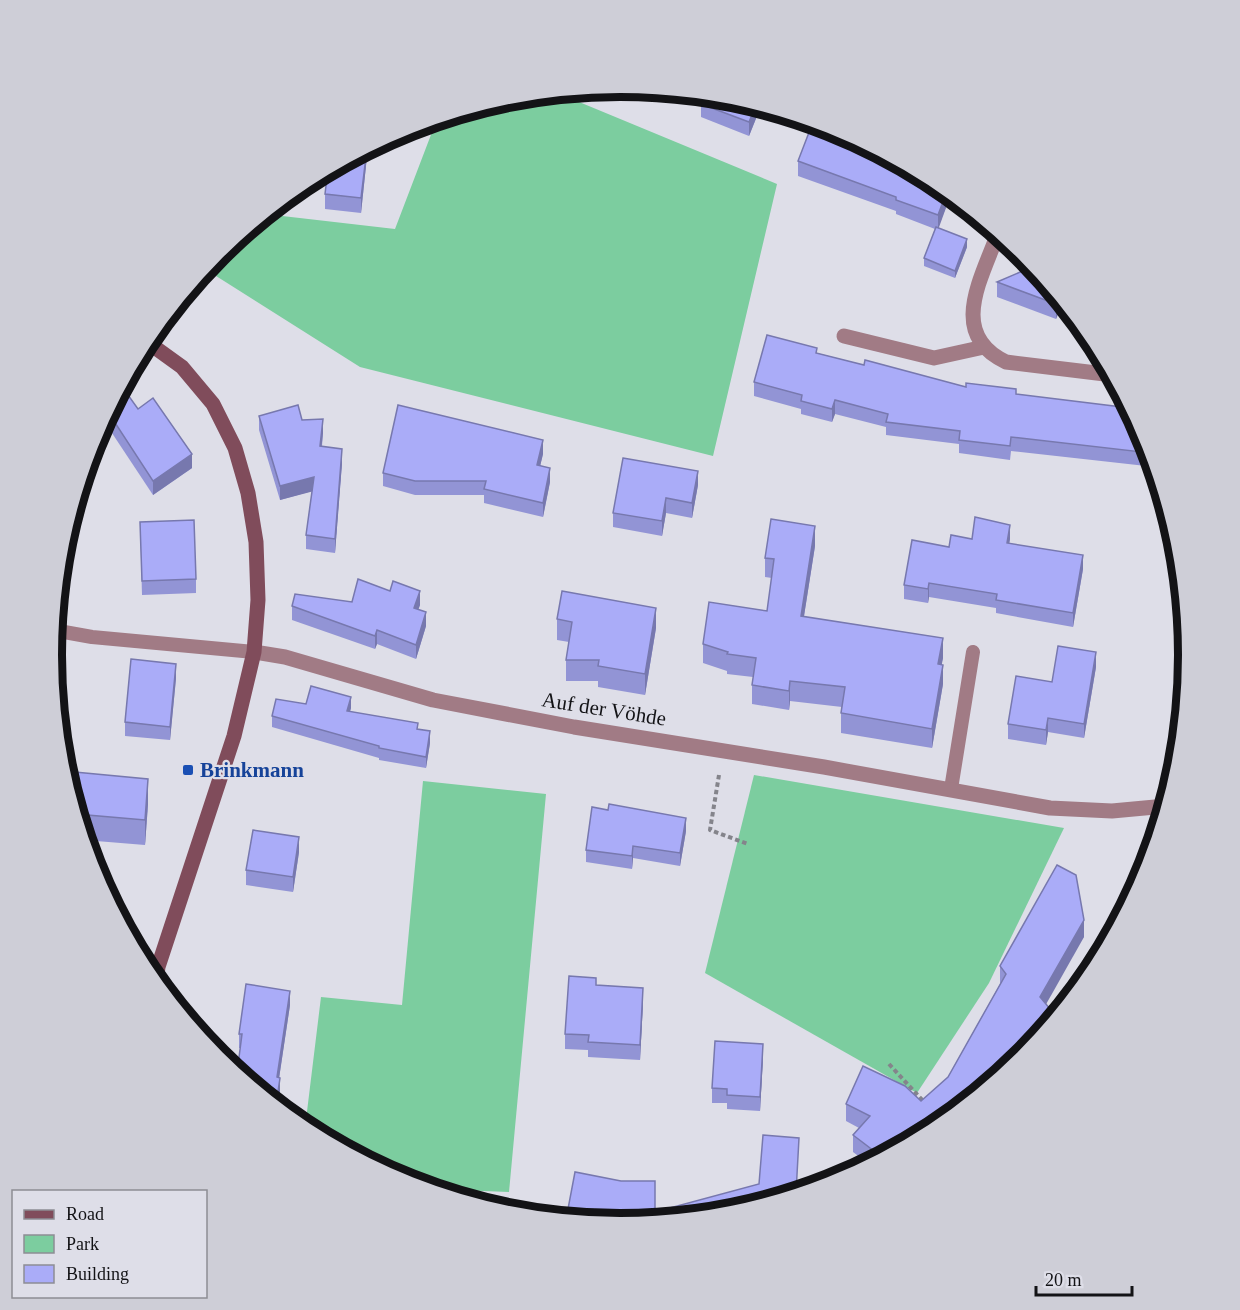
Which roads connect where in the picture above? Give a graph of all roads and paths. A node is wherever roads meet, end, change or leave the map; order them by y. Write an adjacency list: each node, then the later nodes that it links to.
1 (995, 241): 3 (street)
2 (844, 336): 3 (street)
3 (984, 347): 5 (street)
4 (154, 348): 7 (street)
5 (1103, 374)
6 (63, 632): 7 (lane)
7 (254, 652): 9 (street, Auf der Vöhde); 13 (street)
8 (973, 652): 10 (lane)
9 (723, 751): 10 (street, Auf der Vöhde); 12 (path)
10 (951, 789): 11 (street, Auf der Vöhde)
11 (1157, 807)
12 (748, 844)
13 (158, 968)
14 (889, 1064): 15 (path)
15 (928, 1106)

